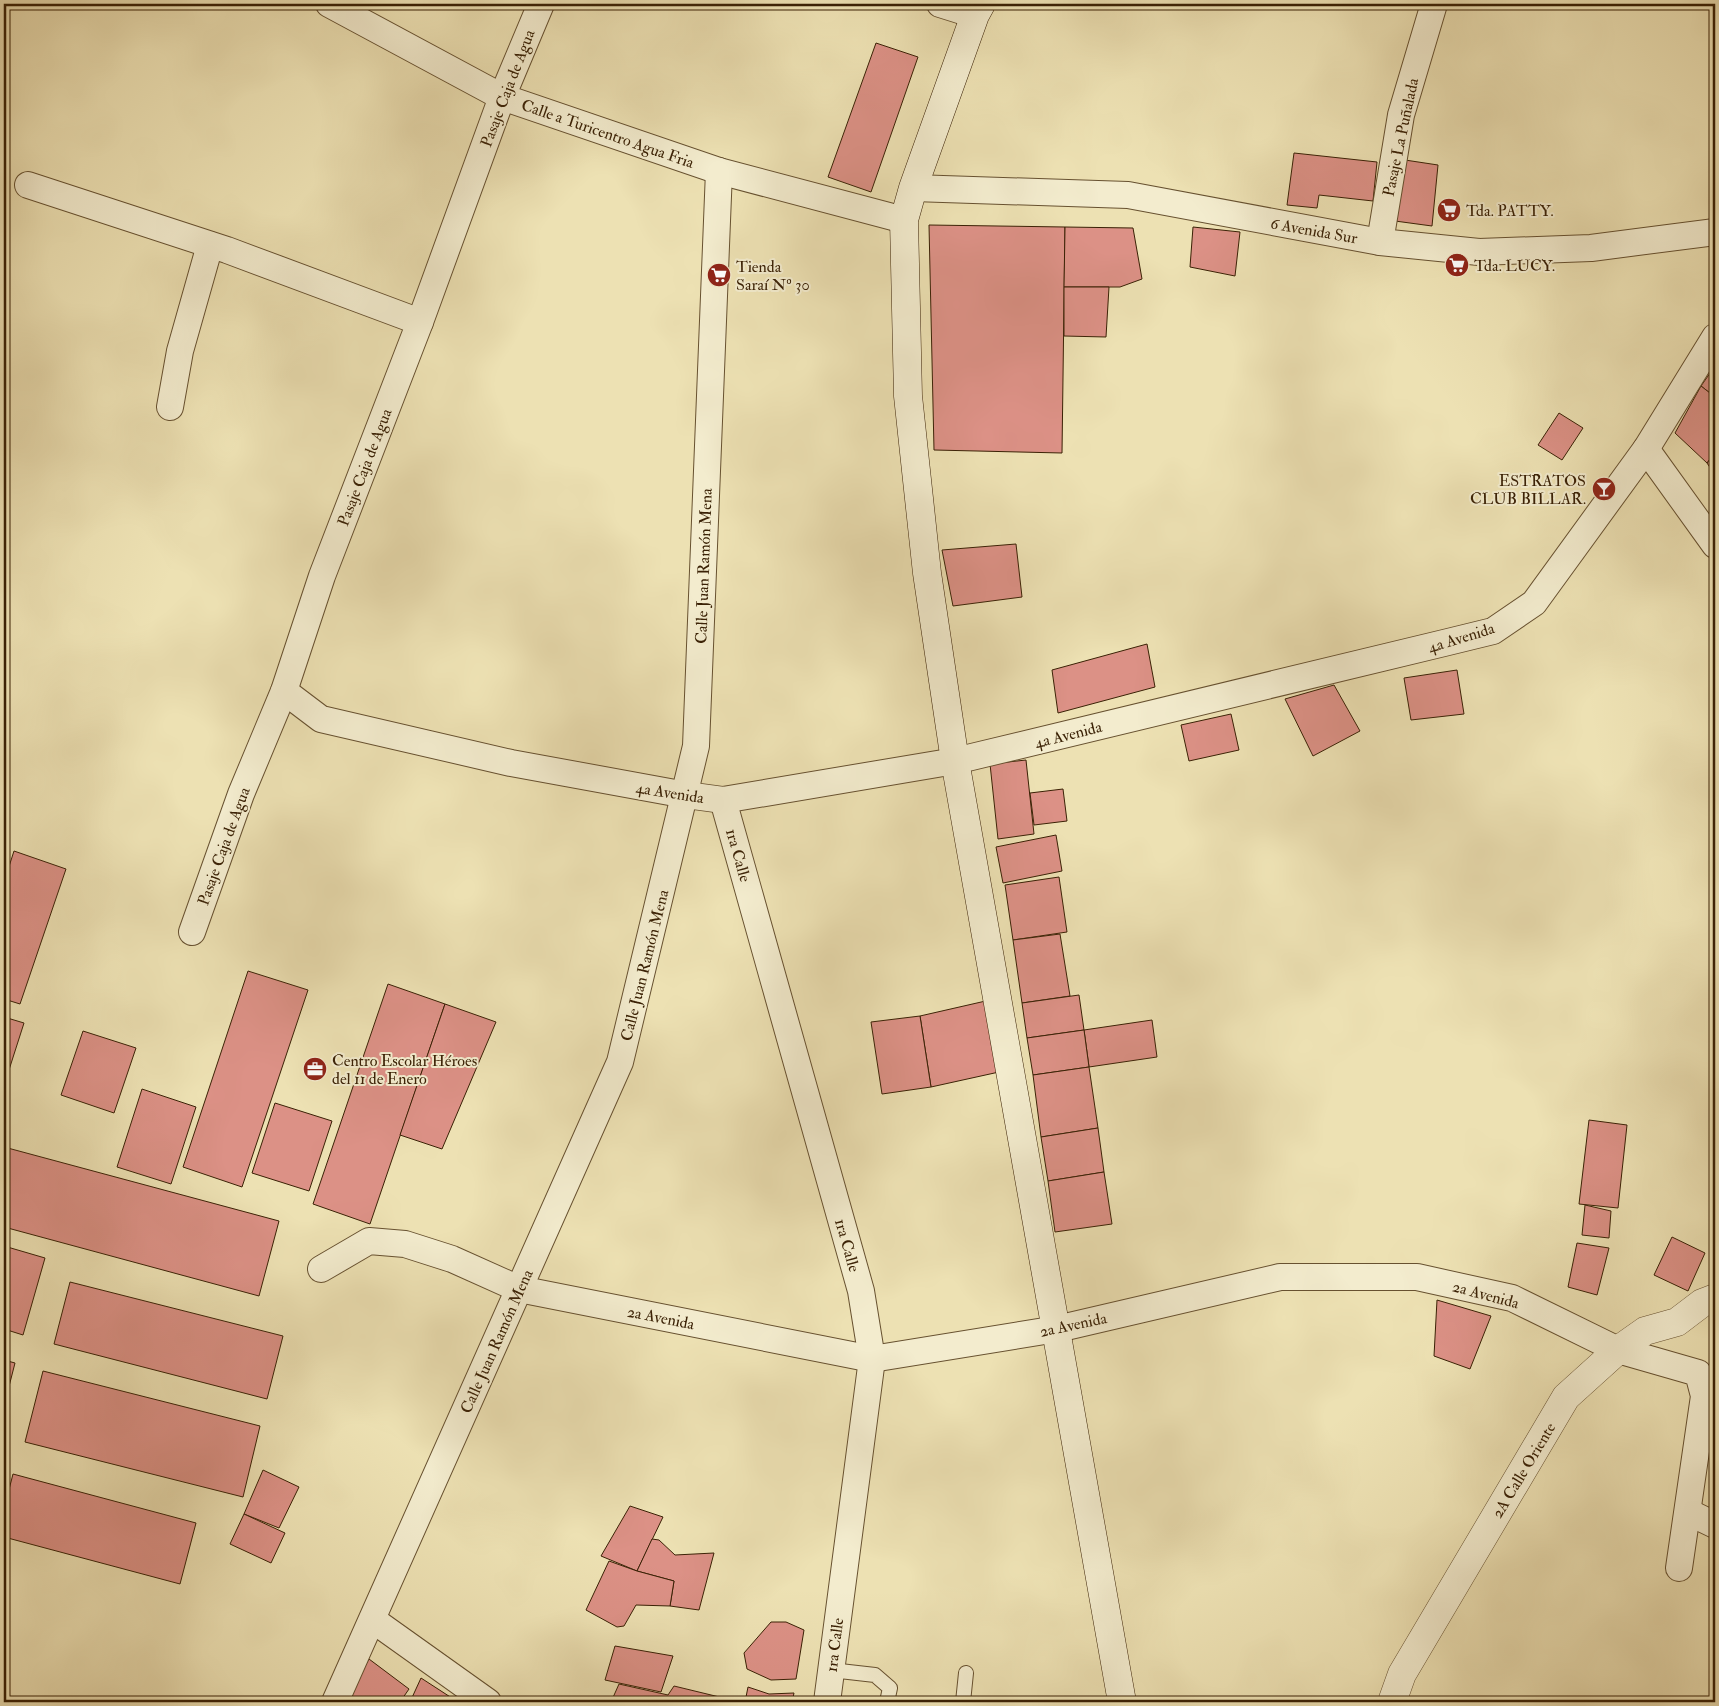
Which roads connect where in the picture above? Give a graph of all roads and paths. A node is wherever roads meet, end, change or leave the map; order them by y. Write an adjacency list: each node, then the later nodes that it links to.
1 (329, 4): 6 (street, Calle a Turicentro Agua Fria)
2 (541, 4): 6 (street, Pasaje Caja de Agua)
3 (940, 4): 5 (street)
4 (1434, 4): 12 (street, Pasaje La Puñalada)
5 (978, 9): 9 (main road)
6 (502, 97): 7 (street, Calle a Turicentro Agua Fria); 14 (street, Pasaje Caja de Agua)
7 (718, 171): 10 (street, Calle a Turicentro Agua Fria); 21 (street, Calle Juan Ramón Mena)
8 (28, 185): 13 (street)
9 (914, 188): 10 (main road); 12 (street, 6 Avenida Sur)
10 (904, 220): 20 (main road)
11 (1715, 232): 12 (street, 6 Avenida Sur)
12 (1380, 242)
13 (210, 245): 14 (street); 16 (street)
14 (420, 322): 19 (street, Pasaje Caja de Agua)
15 (1715, 337): 17 (street, 4a Avenida)
16 (170, 407)
17 (1646, 449): 18 (street); 20 (street, 4a Avenida)
18 (1715, 545)
19 (284, 691): 21 (street, 4a Avenida); 23 (street, Pasaje Caja de Agua)
20 (955, 761): 22 (street, 4a Avenida); 27 (main road)
21 (686, 795): 22 (street, 4a Avenida); 25 (street, Calle Juan Ramón Mena)
22 (723, 800): 29 (street, 1ra Calle)
23 (192, 932)
24 (321, 1269): 25 (street, 2a Avenida)
25 (519, 1289): 29 (street, 2a Avenida); 33 (street, Calle Juan Ramón Mena)
26 (1715, 1298): 28 (main road, 2A Calle Oriente)
27 (1057, 1329): 28 (street, 2a Avenida); 29 (street, 2a Avenida); 41 (main road)
28 (1618, 1350): 30 (street, 2a Avenida); 42 (main road, 2A Calle Oriente)
29 (872, 1359): 34 (street, 1ra Calle)
30 (1688, 1512): 31 (street); 32 (street)
31 (1715, 1525)
32 (1679, 1568)
33 (373, 1620): 36 (street, Calle Juan Ramón Mena); 37 (street)
34 (831, 1670): 38 (street, 1ra Calle); 39 (lane)
35 (966, 1673): 40 (lane)
36 (335, 1702)
37 (488, 1702)
38 (827, 1702)
39 (887, 1702)
40 (963, 1702)
41 (1122, 1702)
42 (1392, 1702)

